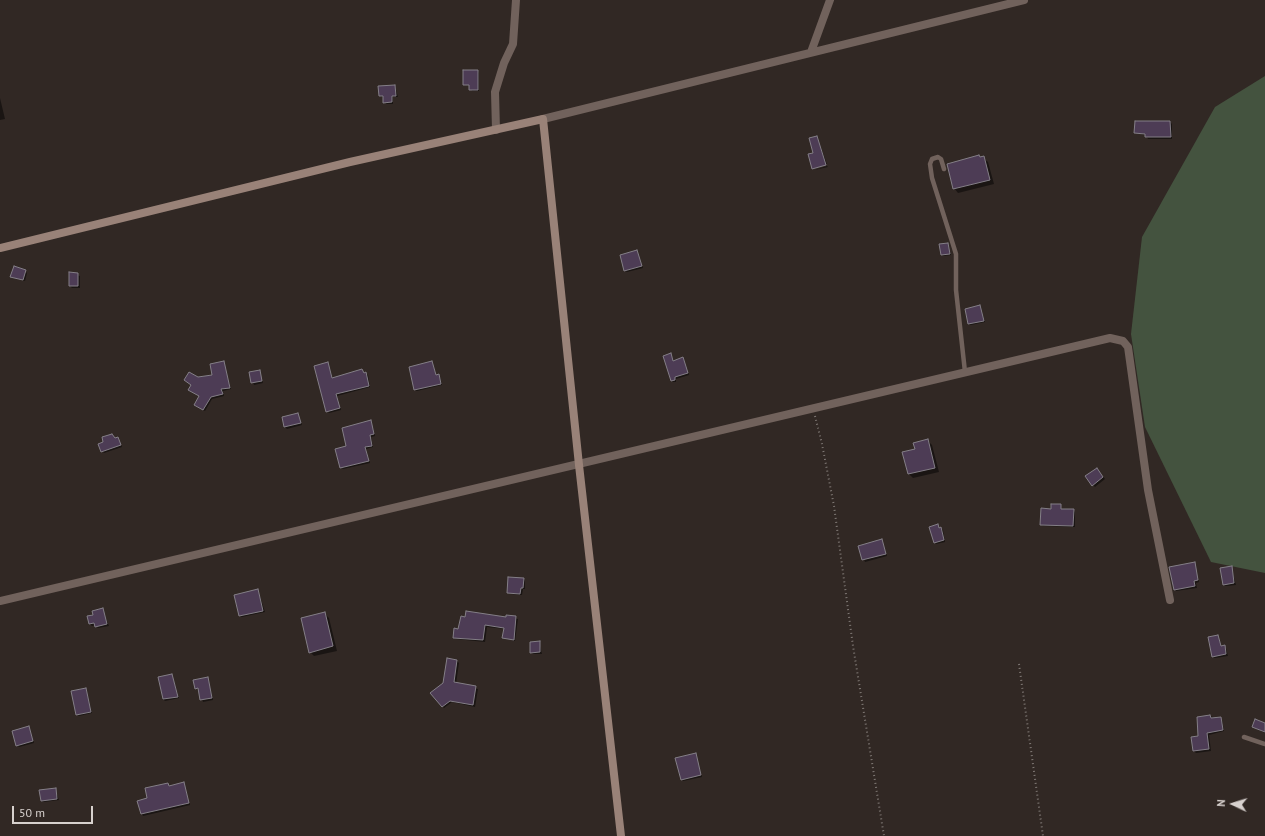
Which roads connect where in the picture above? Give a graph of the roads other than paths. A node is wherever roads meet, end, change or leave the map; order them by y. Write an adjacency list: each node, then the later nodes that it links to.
1 (516, 0): 6 (street)
2 (830, 0): 4 (street)
3 (1024, 0): 4 (street)
4 (811, 52): 5 (street)
5 (543, 119): 6 (street); 10 (street)
6 (496, 130): 8 (street)
7 (944, 169): 9 (lane)
8 (0, 248)
9 (965, 372): 10 (street); 11 (street)
10 (579, 465): 12 (street); 15 (street)
11 (1170, 600)
12 (0, 601)
13 (1244, 737): 14 (lane)
14 (1265, 744)
15 (621, 836)

